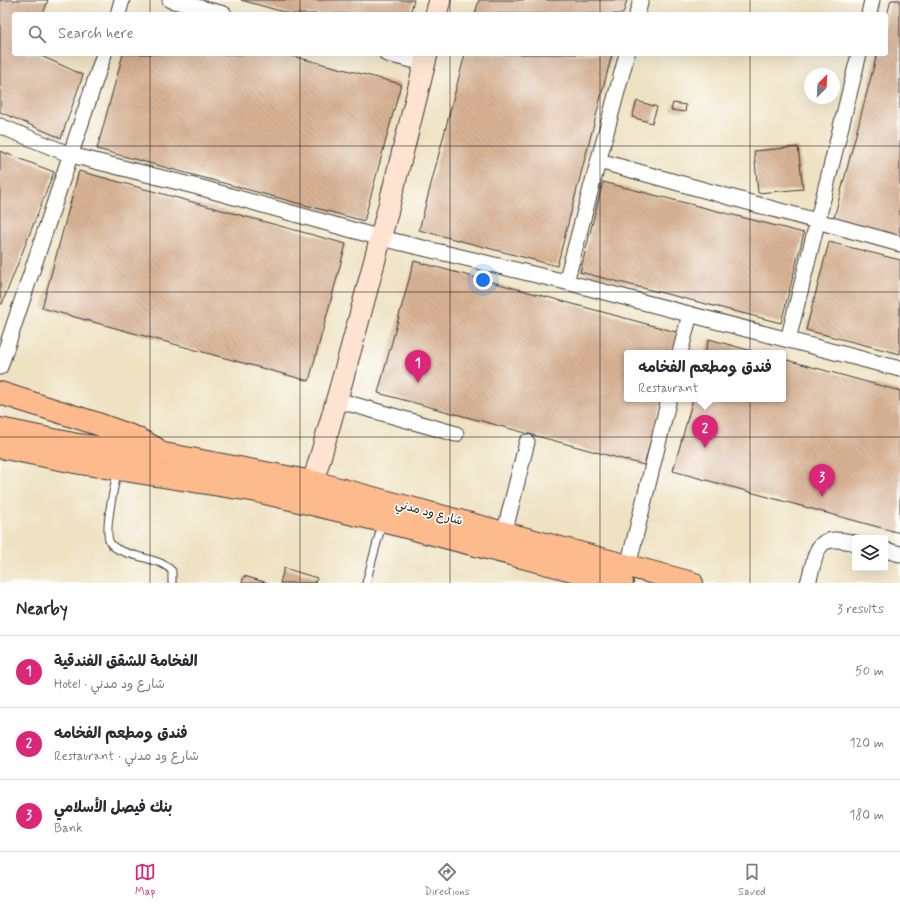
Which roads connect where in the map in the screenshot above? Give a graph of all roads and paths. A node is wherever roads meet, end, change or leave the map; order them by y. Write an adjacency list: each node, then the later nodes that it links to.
1 (122, 0): 7 (street)
2 (170, 0): 6 (street)
3 (440, 0): 9 (street)
4 (641, 0): 10 (street)
5 (872, 0): 11 (street)
6 (195, 3): 8 (street)
7 (119, 12)
8 (219, 12)
9 (437, 12)
10 (638, 12)
11 (869, 12)
12 (103, 56): 18 (street)
13 (402, 56): 16 (street)
14 (626, 56): 19 (street)
15 (858, 56): 20 (street)
16 (425, 59): 21 (street)
17 (0, 126): 18 (street)
18 (71, 155): 21 (street); 27 (street)
19 (599, 161): 20 (street); 23 (street)
20 (817, 221): 22 (street); 25 (street)
21 (381, 238): 23 (street); 30 (street)
22 (900, 244)
23 (566, 282): 24 (street)
24 (690, 314): 25 (street); 26 (street)
25 (788, 340): 28 (street)
26 (681, 350)
27 (0, 367)
28 (900, 369)
29 (0, 393): 36 (highway)
30 (337, 400): 33 (street); 38 (street)
31 (668, 402): 44 (street)
32 (0, 429): 36 (highway)
33 (456, 434)
34 (527, 442): 40 (street)
35 (0, 447): 37 (highway)
36 (174, 463): 37 (highway); 38 (highway, شارع ود مدني); 39 (highway, شارع ود مدني)
37 (118, 469): 45 (lane)
38 (313, 482): 40 (highway, شارع ود مدني)
39 (383, 521): 44 (highway, شارع ود مدني); 46 (lane)
40 (504, 534): 44 (highway, شارع ود مدني)
41 (852, 542): 48 (street)
42 (888, 551): 43 (street)
43 (900, 554)
44 (625, 575): 47 (highway, شارع ود مدني)
45 (172, 583)
46 (366, 583)
47 (692, 583)
48 (808, 583)

